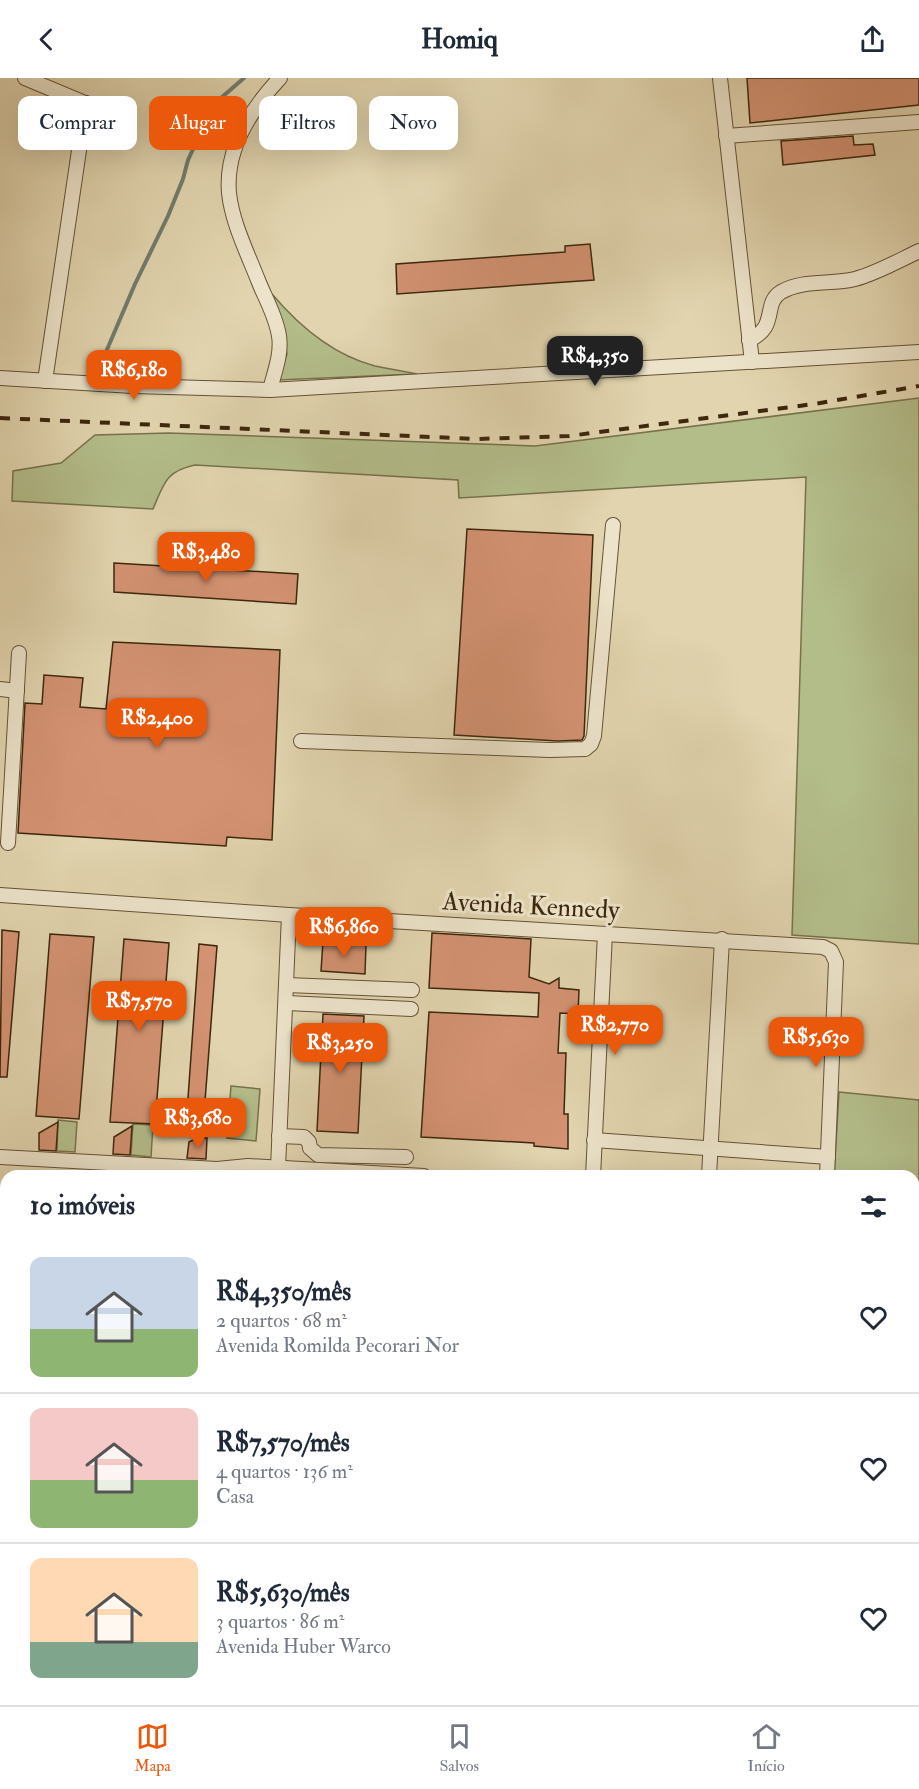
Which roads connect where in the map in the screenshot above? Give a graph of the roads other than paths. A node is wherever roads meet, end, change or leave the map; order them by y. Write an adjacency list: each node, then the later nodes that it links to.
1 (25, 78): 4 (street)
2 (280, 78): 14 (street)
3 (720, 78): 6 (street)
4 (69, 96)
5 (919, 122): 6 (street)
6 (726, 136): 9 (street)
7 (79, 150): 13 (street)
8 (919, 251): 9 (street)
9 (749, 340): 11 (street)
10 (919, 352): 11 (street)
11 (752, 362): 14 (street)
12 (0, 378): 13 (street)
13 (45, 381): 14 (street)
14 (270, 390)
15 (613, 525): 19 (street)
16 (19, 652): 18 (street)
17 (0, 689): 18 (street)
18 (17, 691): 20 (street)
19 (301, 741)
20 (8, 843)
21 (0, 895): 22 (street, Avenida Kennedy)
22 (290, 915): 23 (street, Avenida Kennedy); 25 (street)
23 (605, 934): 24 (street, Avenida Kennedy); 30 (street)
24 (722, 939): 31 (street); 32 (street, Avenida Kennedy)
25 (287, 984): 26 (street); 27 (street)
26 (412, 990)
27 (287, 1003): 28 (street); 29 (street)
28 (411, 1009)
29 (279, 1136): 33 (street); 35 (street)
30 (594, 1140): 31 (street); 39 (street)
31 (711, 1148): 32 (street); 40 (street)
32 (828, 1156): 41 (street)
33 (406, 1157)
34 (0, 1158): 36 (street)
35 (278, 1168): 37 (street); 38 (street)
36 (186, 1170)
37 (227, 1170)
38 (314, 1170)
39 (593, 1170)
40 (709, 1170)
41 (827, 1170)

